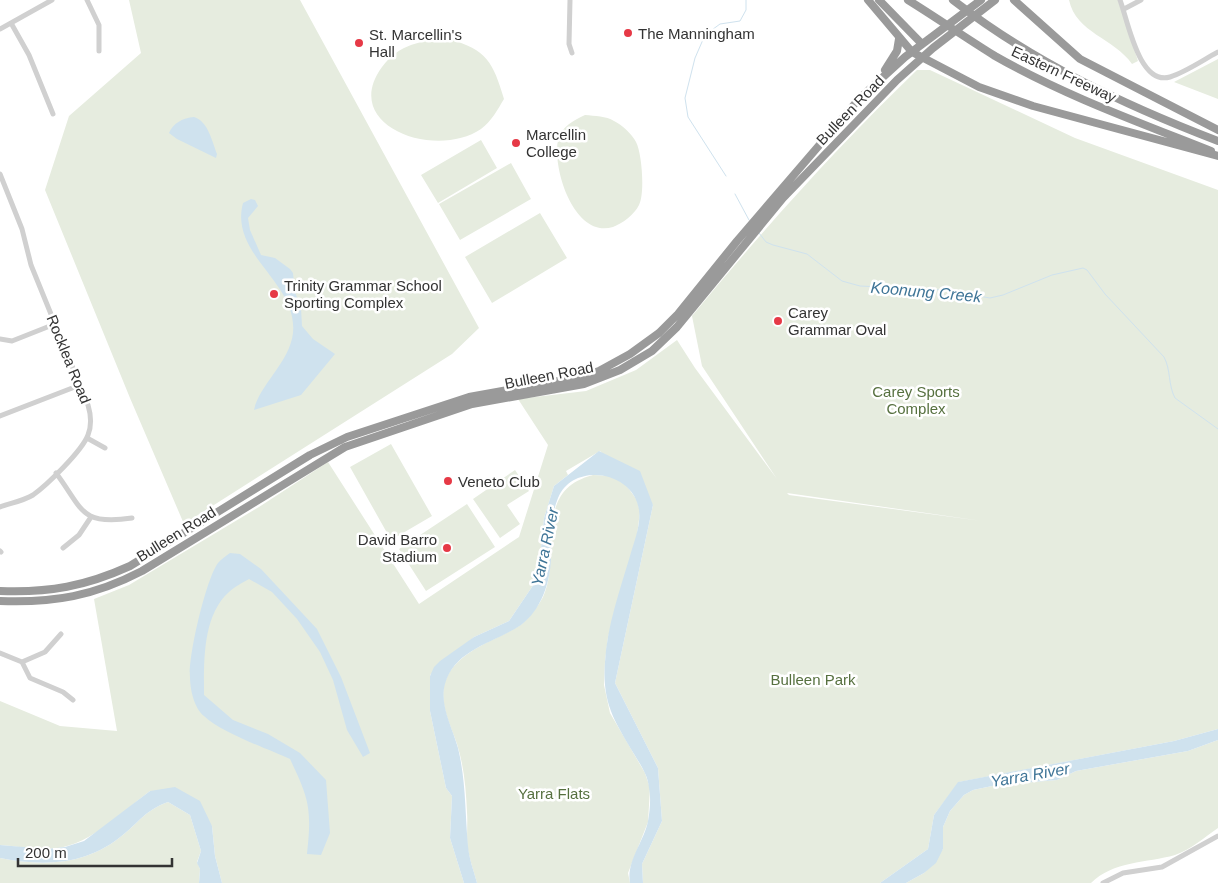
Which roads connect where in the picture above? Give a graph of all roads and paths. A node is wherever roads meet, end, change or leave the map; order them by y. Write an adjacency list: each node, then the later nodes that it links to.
1 (87, 0): 18 (street)
2 (570, 0): 21 (street)
3 (868, 0): 16 (highway)
4 (879, 0): 17 (highway)
5 (908, 0): 27 (highway, Eastern Freeway)
6 (952, 0): 26 (highway, Eastern Freeway)
7 (981, 0): 17 (highway, Bulleen Road)
8 (995, 0): 22 (highway, Bulleen Road)
9 (1015, 0): 25 (highway)
10 (1120, 0): 13 (street)
11 (1140, 0): 13 (street)
12 (49, 1): 14 (street)
13 (1124, 9): 20 (street)
14 (11, 23): 15 (street); 24 (street)
15 (0, 29)
16 (899, 39): 19 (highway); 23 (highway)
17 (922, 44): 19 (highway, Bulleen Road)
18 (100, 51)
19 (912, 52): 22 (highway); 23 (highway, Bulleen Road)
20 (1218, 52)
21 (572, 53)
22 (922, 57): 27 (highway); 30 (highway, Bulleen Road)
23 (879, 80): 30 (highway, Bulleen Road)
24 (53, 114)
25 (1218, 130)
26 (1218, 141)
27 (1218, 155)
28 (0, 174): 29 (street, Rocklea Road)
29 (2, 187): 31 (street, Rocklea Road)
30 (740, 244): 43 (highway, Bulleen Road); 45 (highway, Bulleen Road)
31 (55, 324): 32 (street); 33 (street, Rocklea Road)
32 (0, 339)
33 (80, 384): 34 (street); 35 (street, Rocklea Road)
34 (0, 416)
35 (87, 438): 36 (street); 37 (street)
36 (105, 448)
37 (56, 473): 38 (street); 39 (street)
38 (0, 506)
39 (91, 517): 40 (street); 41 (street)
40 (132, 518)
41 (63, 548)
42 (0, 591): 43 (highway, Bulleen Road)
43 (9, 591): 45 (highway)
44 (0, 600): 45 (highway, Bulleen Road)
45 (10, 601)
46 (61, 634): 48 (street)
47 (0, 653): 48 (street)
48 (22, 662): 49 (street)
49 (73, 700)
50 (1218, 836): 51 (street)
51 (1104, 883)

